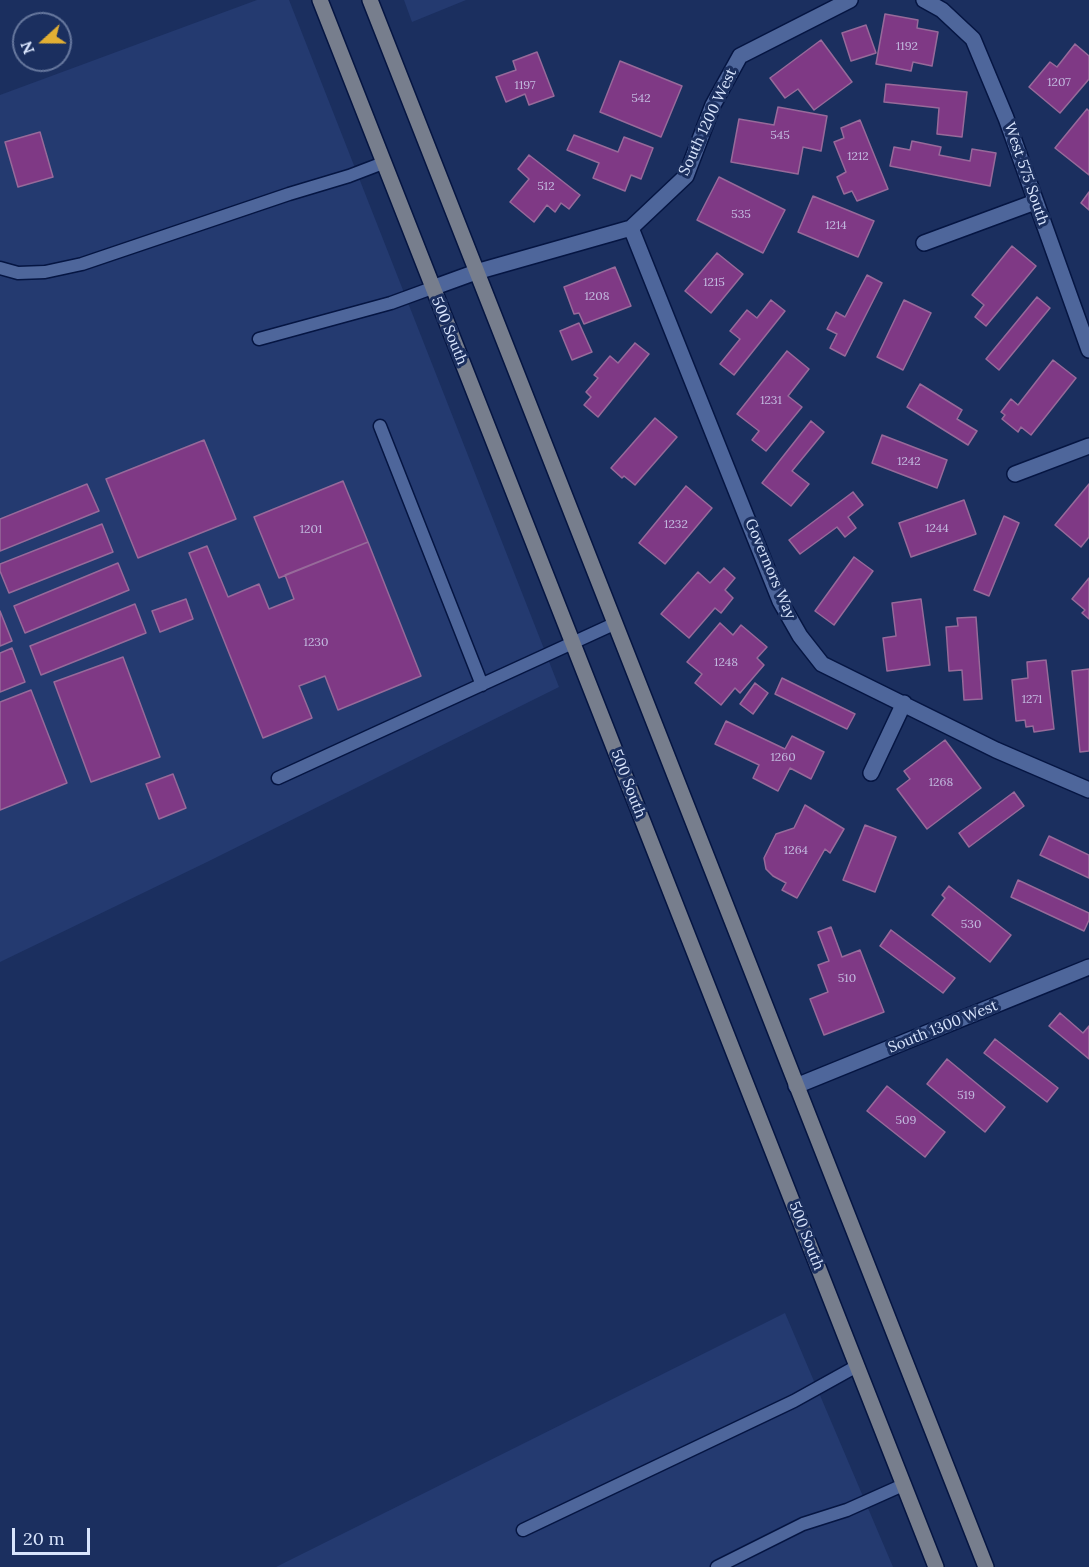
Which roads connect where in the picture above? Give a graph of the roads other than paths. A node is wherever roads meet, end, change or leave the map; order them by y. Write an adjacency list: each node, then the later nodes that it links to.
1 (320, 0): 6 (main road, 500 South)
2 (370, 0): 11 (main road)
3 (850, 0): 8 (street, South 1200 West)
4 (924, 0): 5 (street)
5 (941, 5): 7 (street, West 575 South)
6 (383, 163): 10 (lane); 12 (main road, 500 South)
7 (1035, 202): 9 (street); 14 (street, West 575 South)
8 (631, 228): 11 (street, South 1200 West); 21 (street, Governors Way)
9 (924, 243)
10 (0, 268)
11 (476, 272): 12 (street, South 1200 West); 18 (main road)
12 (432, 288): 13 (lane); 19 (main road, 500 South)
13 (259, 339)
14 (1089, 350)
15 (380, 426): 20 (lane)
16 (1089, 446): 17 (street)
17 (1015, 474)
18 (616, 623): 19 (lane); 26 (main road)
19 (573, 644): 20 (lane); 27 (main road, 500 South)
20 (482, 685): 23 (lane)
21 (904, 703): 22 (street); 24 (street, Governors Way)
22 (871, 773)
23 (278, 778)
24 (1089, 790)
25 (1089, 967): 26 (street, South 1300 West)
26 (796, 1086): 32 (main road)
27 (857, 1366): 28 (main road, 500 South); 29 (lane)
28 (903, 1485): 30 (lane); 31 (main road, 500 South)
29 (523, 1530)
30 (724, 1566)
31 (936, 1567)
32 (986, 1567)

